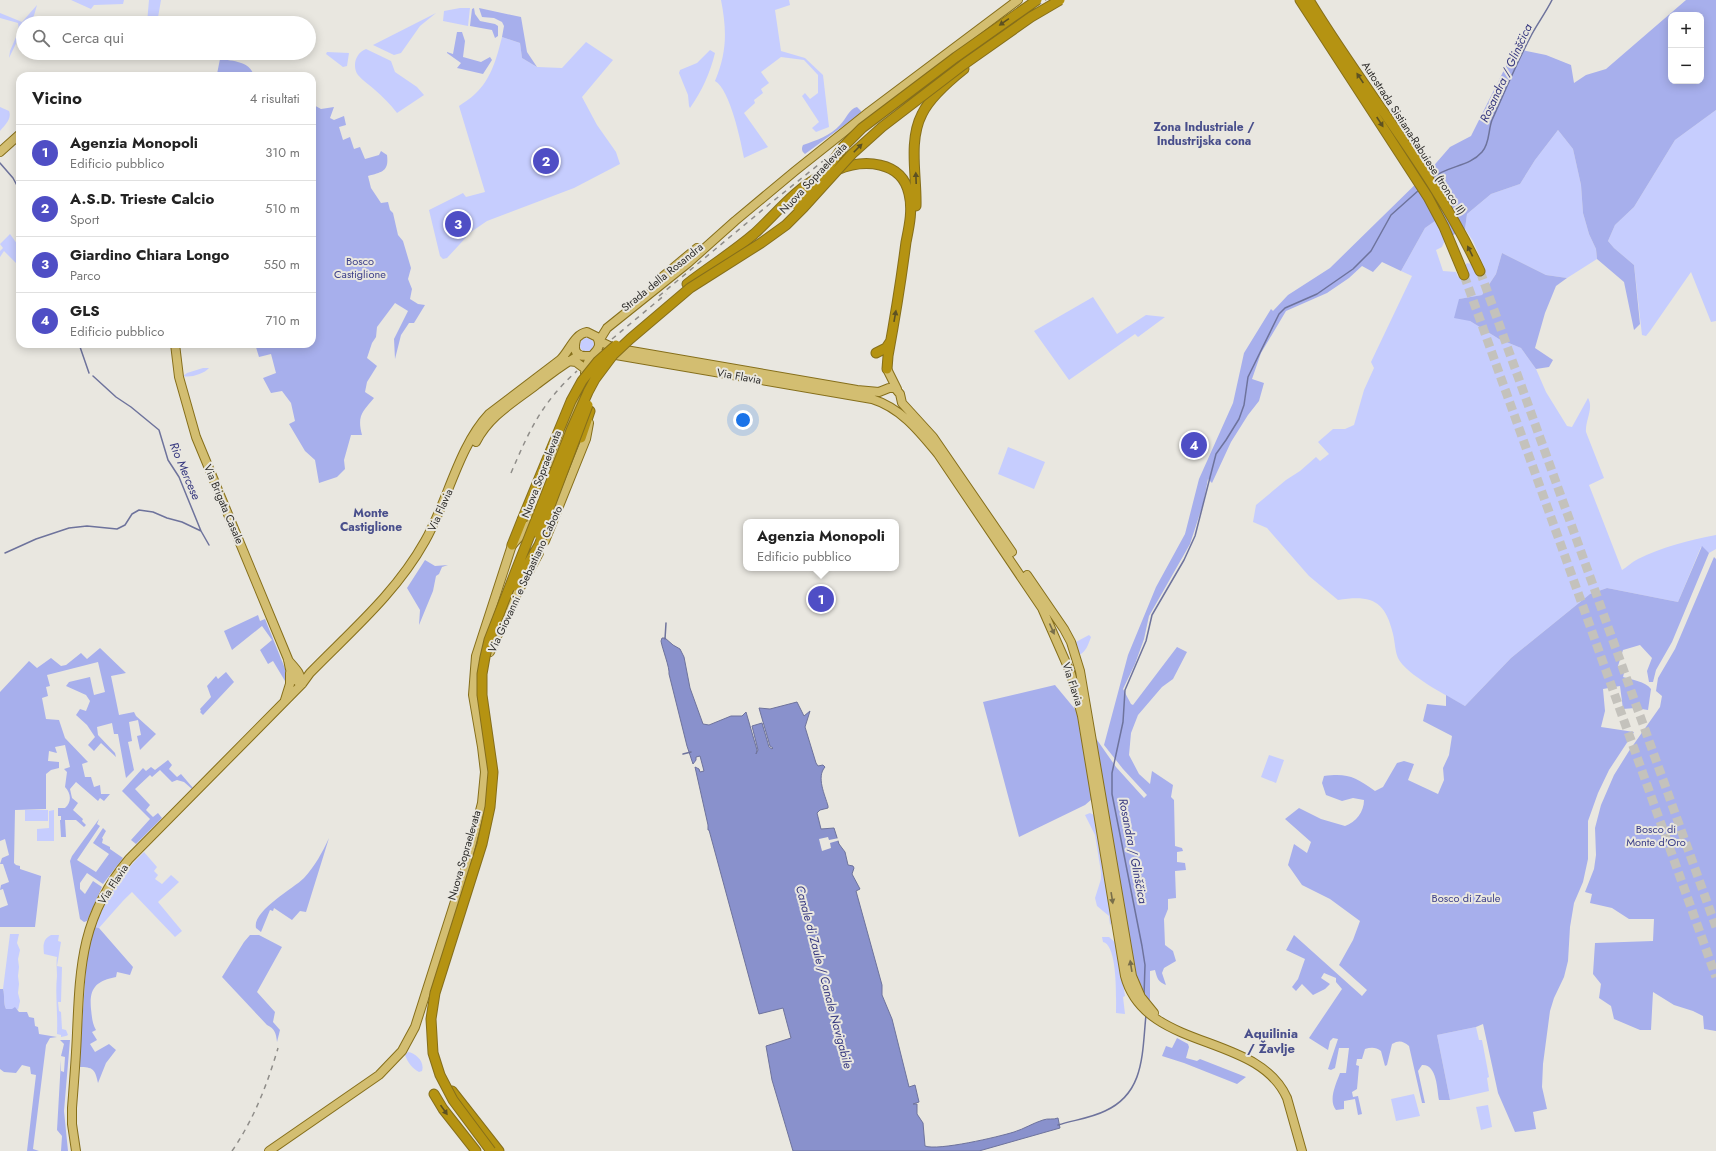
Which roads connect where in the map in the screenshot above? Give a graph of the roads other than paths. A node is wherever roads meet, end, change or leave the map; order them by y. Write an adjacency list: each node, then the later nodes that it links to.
1 (1018, 0): 11 (main road, Strada della Rosandra)
2 (1037, 0): 15 (highway, Nuova Sopraelevata, one-way to 15, bridge)
3 (1060, 0): 7 (highway, Nuova Sopraelevata, bridge)
4 (1292, 0): 8 (highway)
5 (1300, 0): 8 (highway)
6 (1307, 0): 13 (highway, Autostrada Sistiana-Rabuiese (tronco II), one-way to 6)
7 (1031, 17): 12 (highway, one-way to 7, bridge); 17 (highway, Nuova Sopraelevata, one-way to 7, bridge)
8 (1330, 47): 14 (highway, Autostrada Sistiana-Rabuiese (tronco II), one-way to 14)
9 (16, 138): 10 (main road)
10 (0, 152)
11 (735, 221): 16 (main road, Strada della Rosandra); 19 (main road, Strada della Rosandra)
12 (910, 230): 15 (highway, bridge); 21 (highway, one-way to 12)
13 (1480, 271)
14 (1464, 275)
15 (687, 284): 20 (highway, Nuova Sopraelevata)
16 (590, 333): 18 (main road); 19 (main road)
17 (630, 339): 35 (highway, bridge); 36 (highway, Nuova Sopraelevata, bridge)
18 (576, 340): 24 (main road); 37 (main road, Via Flavia)
19 (599, 341): 25 (main road); 29 (main road, Via Flavia)
20 (620, 341): 34 (highway, bridge); 49 (highway, Nuova Sopraelevata, bridge)
21 (891, 341): 23 (highway); 27 (highway)
22 (175, 348): 38 (main road, Via Brigata Casale)
23 (876, 353)
24 (580, 355): 25 (main road); 26 (main road, Via Flavia); 28 (main road, Via Giovanni e Sebastiano Caboto)
25 (594, 355): 28 (main road, Via Giovanni e Sebastiano Caboto); 32 (main road, Via Flavia)
26 (568, 361): 28 (main road); 39 (main road, Via Flavia)
27 (887, 368): 30 (main road)
28 (585, 374): 33 (main road, Via Giovanni e Sebastiano Caboto); 34 (main road, Via Giovanni e Sebastiano Caboto)
29 (886, 389): 30 (main road, Via Flavia); 32 (main road)
30 (897, 389): 31 (main road, Via Flavia)
31 (901, 399): 32 (main road); 43 (main road, Via Flavia, one-way to 31)
32 (887, 405): 43 (main road, Via Flavia, one-way to 43)
33 (590, 411): 35 (main road, Via Giovanni e Sebastiano Caboto); 36 (highway, bridge)
34 (512, 545): 42 (main road, Via Giovanni e Sebastiano Caboto)
35 (534, 562): 41 (main road, Via Giovanni e Sebastiano Caboto)
36 (498, 617): 41 (highway, Nuova Sopraelevata, bridge)
37 (320, 663): 38 (main road); 39 (main road, Via Flavia)
38 (293, 670): 39 (main road, Via Brigata Casale); 40 (main road)
39 (302, 684): 40 (main road, Via Flavia)
40 (285, 702): 46 (main road, Via Flavia)
41 (483, 838): 42 (main road, Via Giovanni e Sebastiano Caboto); 50 (highway, Nuova Sopraelevata, bridge)
42 (465, 870): 47 (main road, Via Giovanni e Sebastiano Caboto)
43 (1168, 1027): 52 (main road)
44 (452, 1091): 51 (highway)
45 (434, 1094): 48 (highway, one-way to 48)
46 (76, 1151)
47 (269, 1151)
48 (476, 1151)
49 (485, 1151)
50 (491, 1151)
51 (499, 1151)
52 (1302, 1151)

